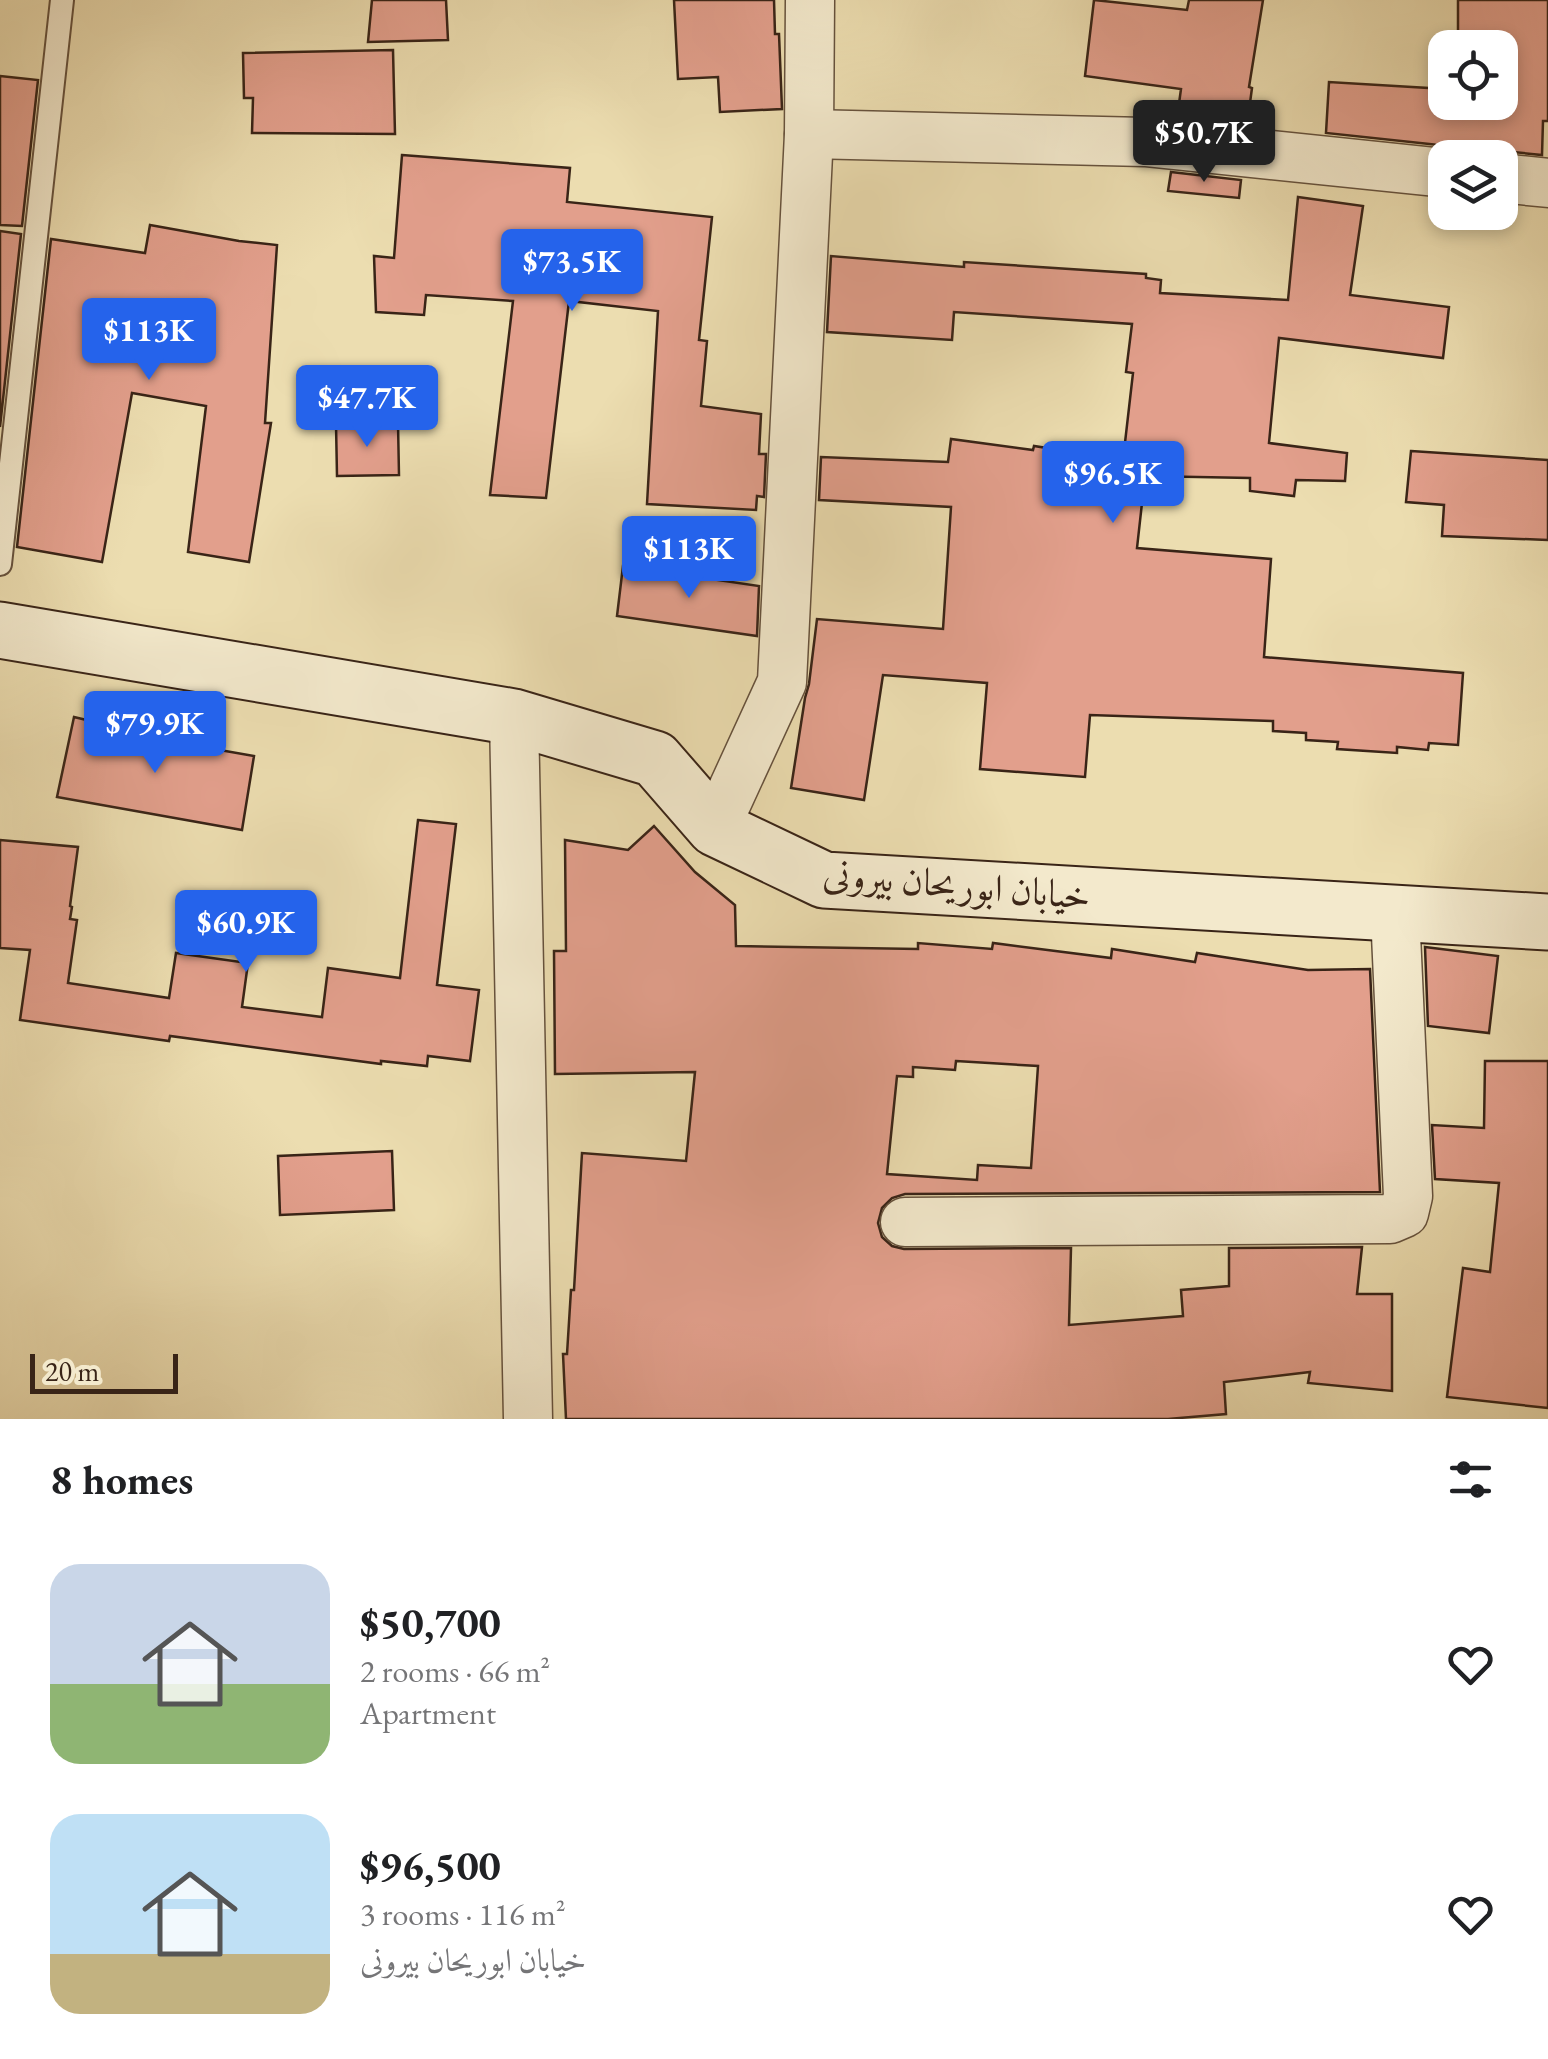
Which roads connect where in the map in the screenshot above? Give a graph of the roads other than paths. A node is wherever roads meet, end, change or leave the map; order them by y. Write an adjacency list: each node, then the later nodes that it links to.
1 (62, 0): 7 (lane)
2 (810, 0): 3 (street)
3 (810, 134): 4 (street); 10 (street)
4 (1428, 171)
5 (1518, 180): 6 (street)
6 (1548, 184)
7 (0, 564)
8 (0, 630): 9 (street, خیابان ابوریحان بیرونی)
9 (514, 717): 10 (street, خیابان ابوریحان بیرونی); 14 (street)
10 (714, 828): 11 (street, خیابان ابوریحان بیرونی)
11 (1395, 913): 12 (street, خیابان ابوریحان بیرونی); 13 (street)
12 (1548, 922)
13 (904, 1222)
14 (528, 1419)

